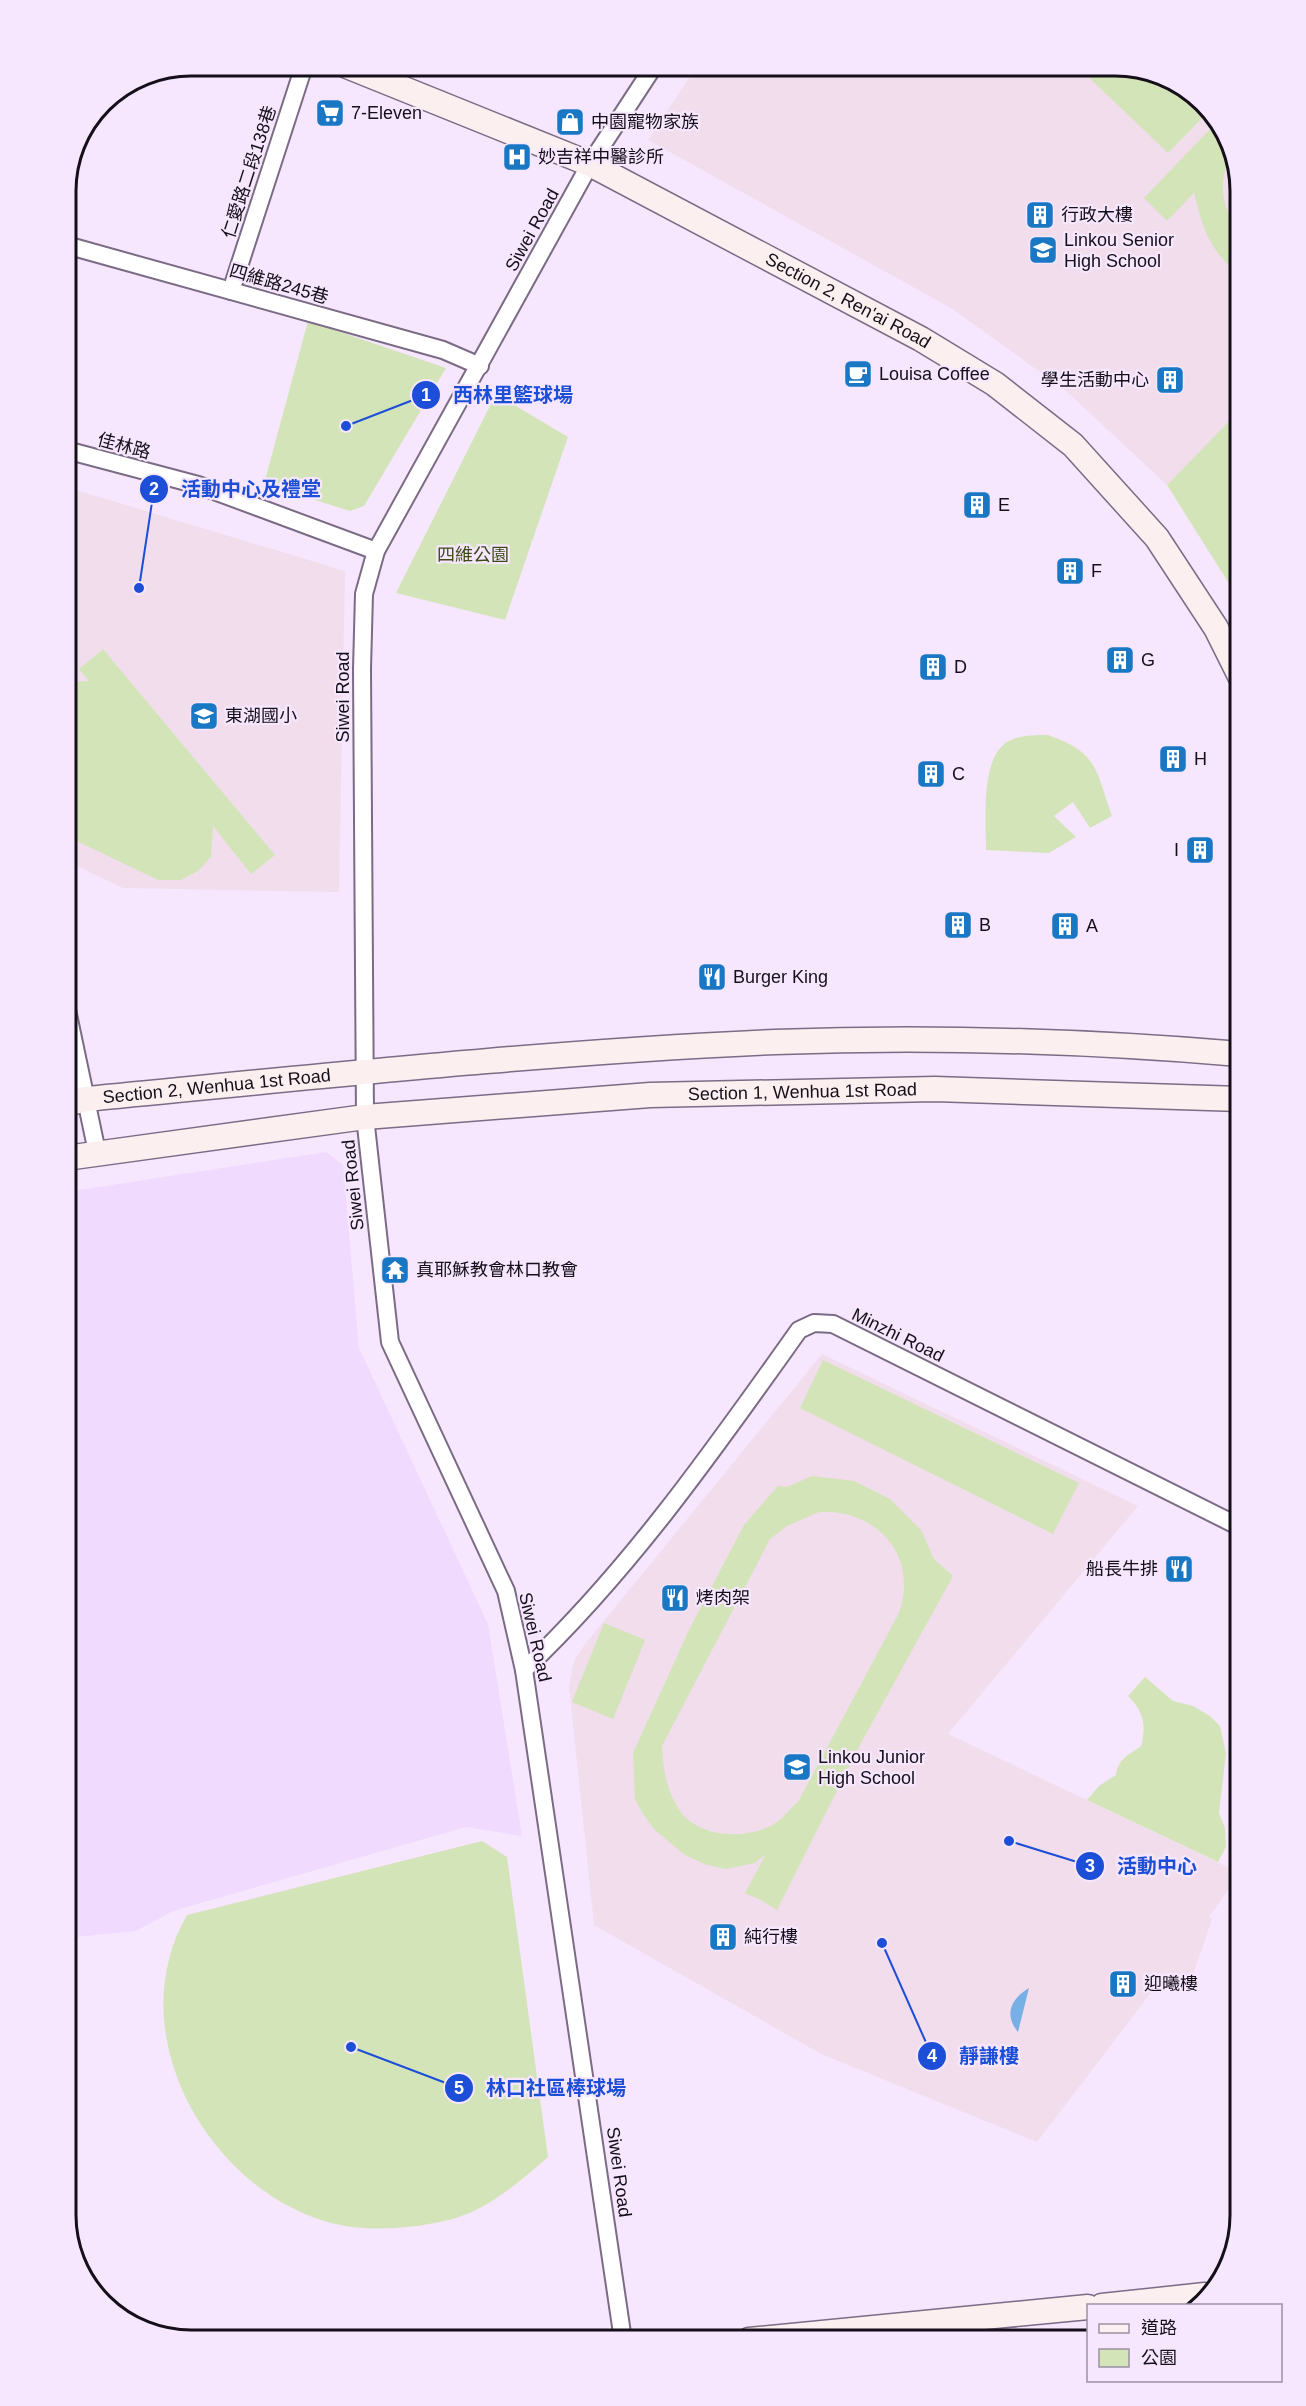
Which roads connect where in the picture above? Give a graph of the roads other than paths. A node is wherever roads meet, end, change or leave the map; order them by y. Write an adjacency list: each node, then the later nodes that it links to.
1 (300, 77): 6 (street, 仁愛路二段138巷)
2 (374, 77): 4 (main road, Section 2, Ren'ai Road)
3 (647, 77): 4 (street, Siwei Road)
4 (590, 165): 7 (street, Siwei Road); 10 (main road, Section 2, Ren'ai Road)
5 (77, 248): 6 (street, 四維路245巷)
6 (231, 291): 7 (street, 四維路245巷)
7 (480, 366): 9 (street, Siwei Road)
8 (77, 453): 9 (street, 佳林路)
9 (376, 551): 12 (street, Siwei Road)
10 (1230, 656)
11 (1230, 1053): 12 (main road)
12 (367, 1072): 14 (main road, Section 2, Wenhua 1st Road); 16 (street, Siwei Road)
13 (1230, 1099): 16 (main road, Section 1, Wenhua 1st Road)
14 (76, 1102)
15 (77, 1103): 17 (street)
16 (365, 1117): 17 (main road); 20 (street, Siwei Road)
17 (97, 1152): 18 (main road)
18 (77, 1156)
19 (1230, 1522): 20 (street, Minzhi Road)
20 (524, 1670): 24 (street, Siwei Road)
21 (1196, 2296): 22 (main road)
22 (1121, 2304)
23 (1087, 2307): 25 (main road)
24 (621, 2329)
25 (855, 2330)

